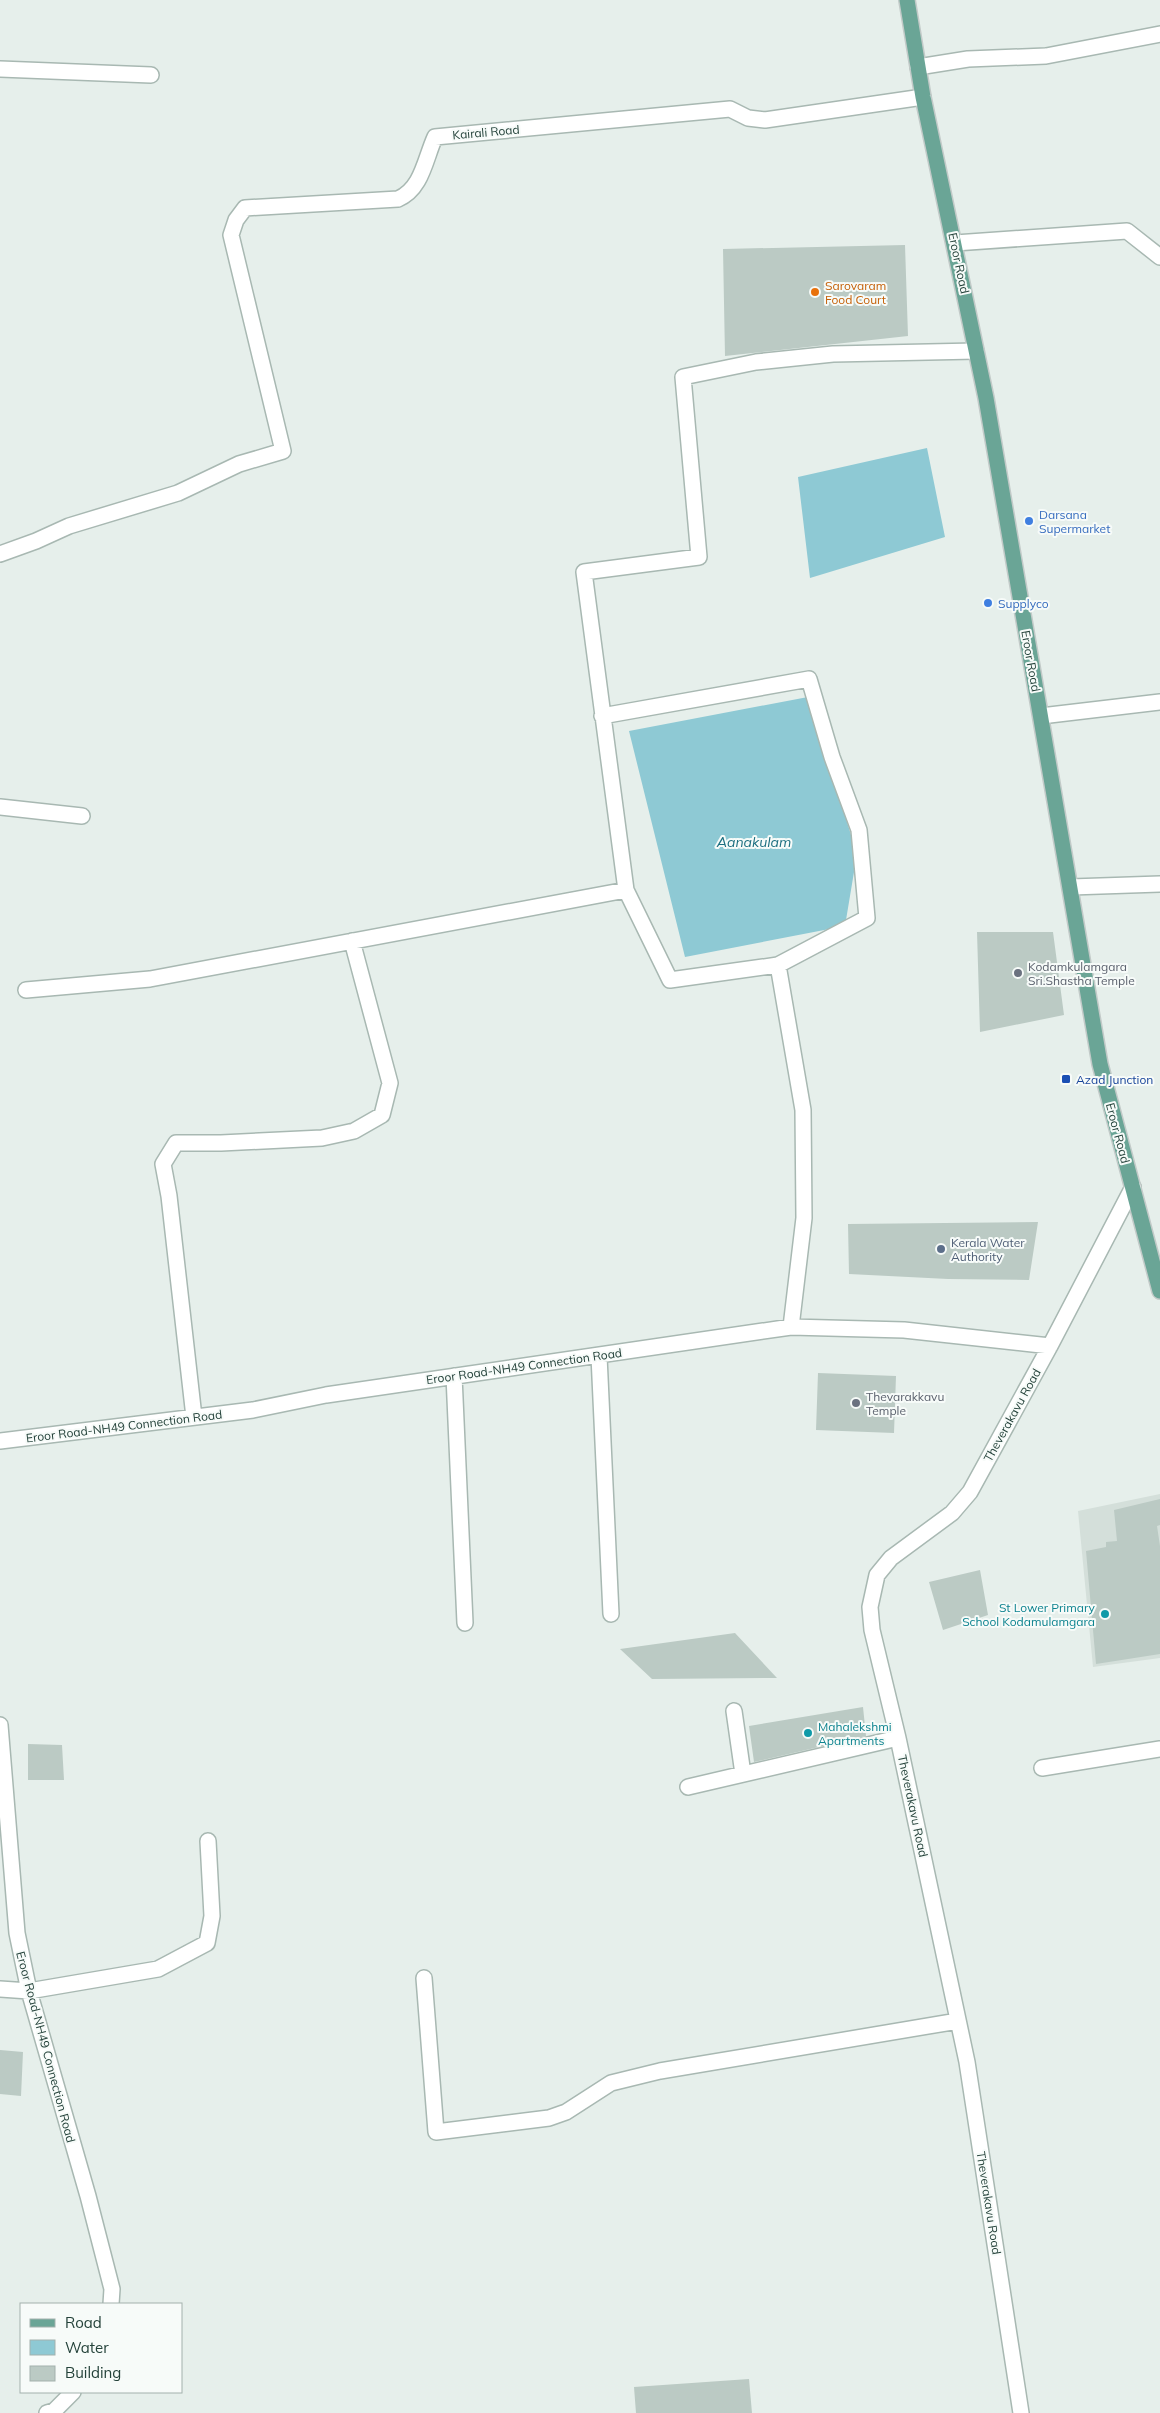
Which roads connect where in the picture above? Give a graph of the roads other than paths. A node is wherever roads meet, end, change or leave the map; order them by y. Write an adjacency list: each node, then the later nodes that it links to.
1 (907, 0): 3 (main road, Eroor Road)
2 (1160, 34): 3 (street)
3 (918, 67): 6 (main road, Eroor Road)
4 (0, 70): 5 (street)
5 (151, 76)
6 (922, 97): 7 (main road, Eroor Road); 10 (street, Kairali Road)
7 (955, 243): 8 (street); 9 (main road, Eroor Road)
8 (1160, 257)
9 (976, 351): 12 (street); 13 (main road, Eroor Road)
10 (0, 554)
11 (1160, 702): 13 (street)
12 (602, 716): 18 (street); 20 (street)
13 (1041, 716): 17 (main road, Eroor Road)
14 (0, 807): 15 (street)
15 (82, 816)
16 (1160, 884): 17 (street)
17 (1071, 887): 22 (main road, Eroor Road)
18 (626, 890): 19 (street); 20 (street)
19 (352, 941): 21 (street); 28 (street)
20 (778, 965): 24 (street)
21 (26, 990)
22 (1133, 1187): 23 (main road, Eroor Road); 25 (street, Theverakavu Road)
23 (1160, 1291)
24 (791, 1327): 25 (street, Eroor Road-NH49 Connection Road); 26 (street, Eroor Road-NH49 Connection Road)
25 (1050, 1346): 34 (street, Theverakavu Road)
26 (599, 1356): 27 (street, Eroor Road-NH49 Connection Road); 30 (street)
27 (454, 1376): 28 (street, Eroor Road-NH49 Connection Road); 31 (street)
28 (194, 1417): 29 (street, Eroor Road-NH49 Connection Road)
29 (0, 1441)
30 (611, 1614)
31 (465, 1623)
32 (734, 1711): 37 (street)
33 (1, 1733): 42 (street, Eroor Road-NH49 Connection Road)
34 (898, 1738): 37 (street); 43 (street, Theverakavu Road)
35 (1160, 1749): 36 (street)
36 (1042, 1768)
37 (743, 1774): 38 (street)
38 (688, 1787)
39 (208, 1841): 42 (street)
40 (424, 1978): 43 (street)
41 (0, 1988): 42 (street)
42 (29, 1991): 44 (street, Eroor Road-NH49 Connection Road)
43 (958, 2020): 47 (street, Theverakavu Road)
44 (111, 2303)
45 (72, 2393): 46 (street)
46 (47, 2413)
47 (1021, 2413)

